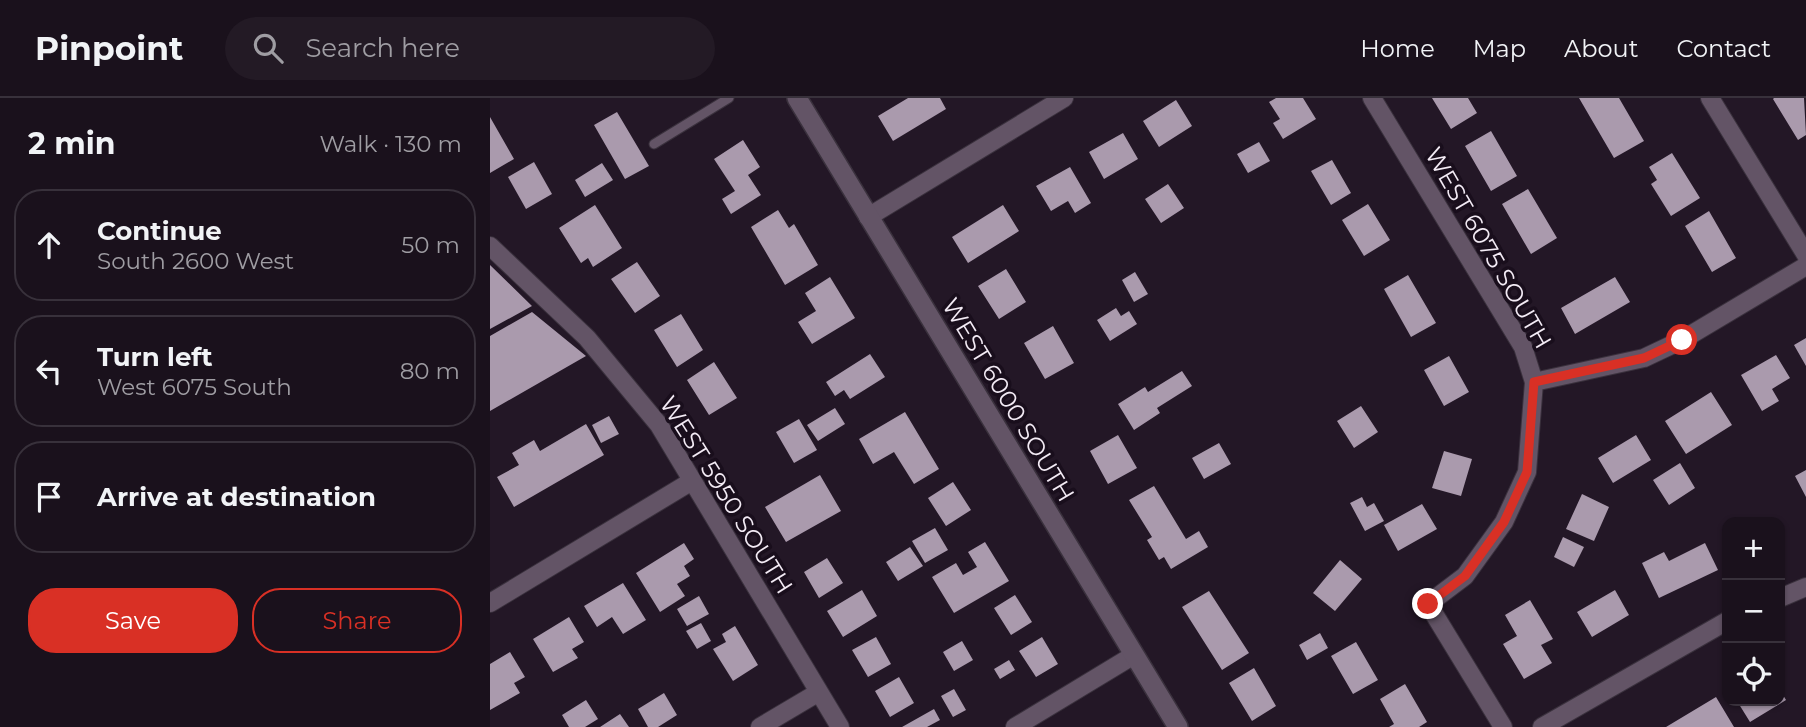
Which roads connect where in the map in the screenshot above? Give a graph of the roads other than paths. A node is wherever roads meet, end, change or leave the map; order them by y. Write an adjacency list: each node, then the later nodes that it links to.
1 (729, 98): 6 (lane)
2 (797, 98): 7 (street, WEST 6000 SOUTH)
3 (1064, 98): 7 (street)
4 (1372, 98): 11 (street, WEST 6075 SOUTH)
5 (1710, 98): 9 (street)
6 (654, 144)
7 (868, 217): 17 (street, WEST 6000 SOUTH)
8 (490, 246): 12 (street, WEST 5950 SOUTH)
9 (1806, 255)
10 (1806, 266): 11 (street)
11 (1534, 382): 23 (street, WEST 6075 SOUTH)
12 (692, 481): 15 (street); 18 (street, WEST 5950 SOUTH)
13 (1806, 587): 14 (street)
14 (1785, 596)
15 (490, 603)
16 (1722, 624): 24 (street)
17 (1134, 655): 21 (street); 22 (street, WEST 6000 SOUTH)
18 (818, 692): 19 (street); 20 (street, WEST 5950 SOUTH)
19 (760, 727)
20 (840, 727)
21 (1016, 727)
22 (1178, 727)
23 (1503, 727)
24 (1542, 727)

